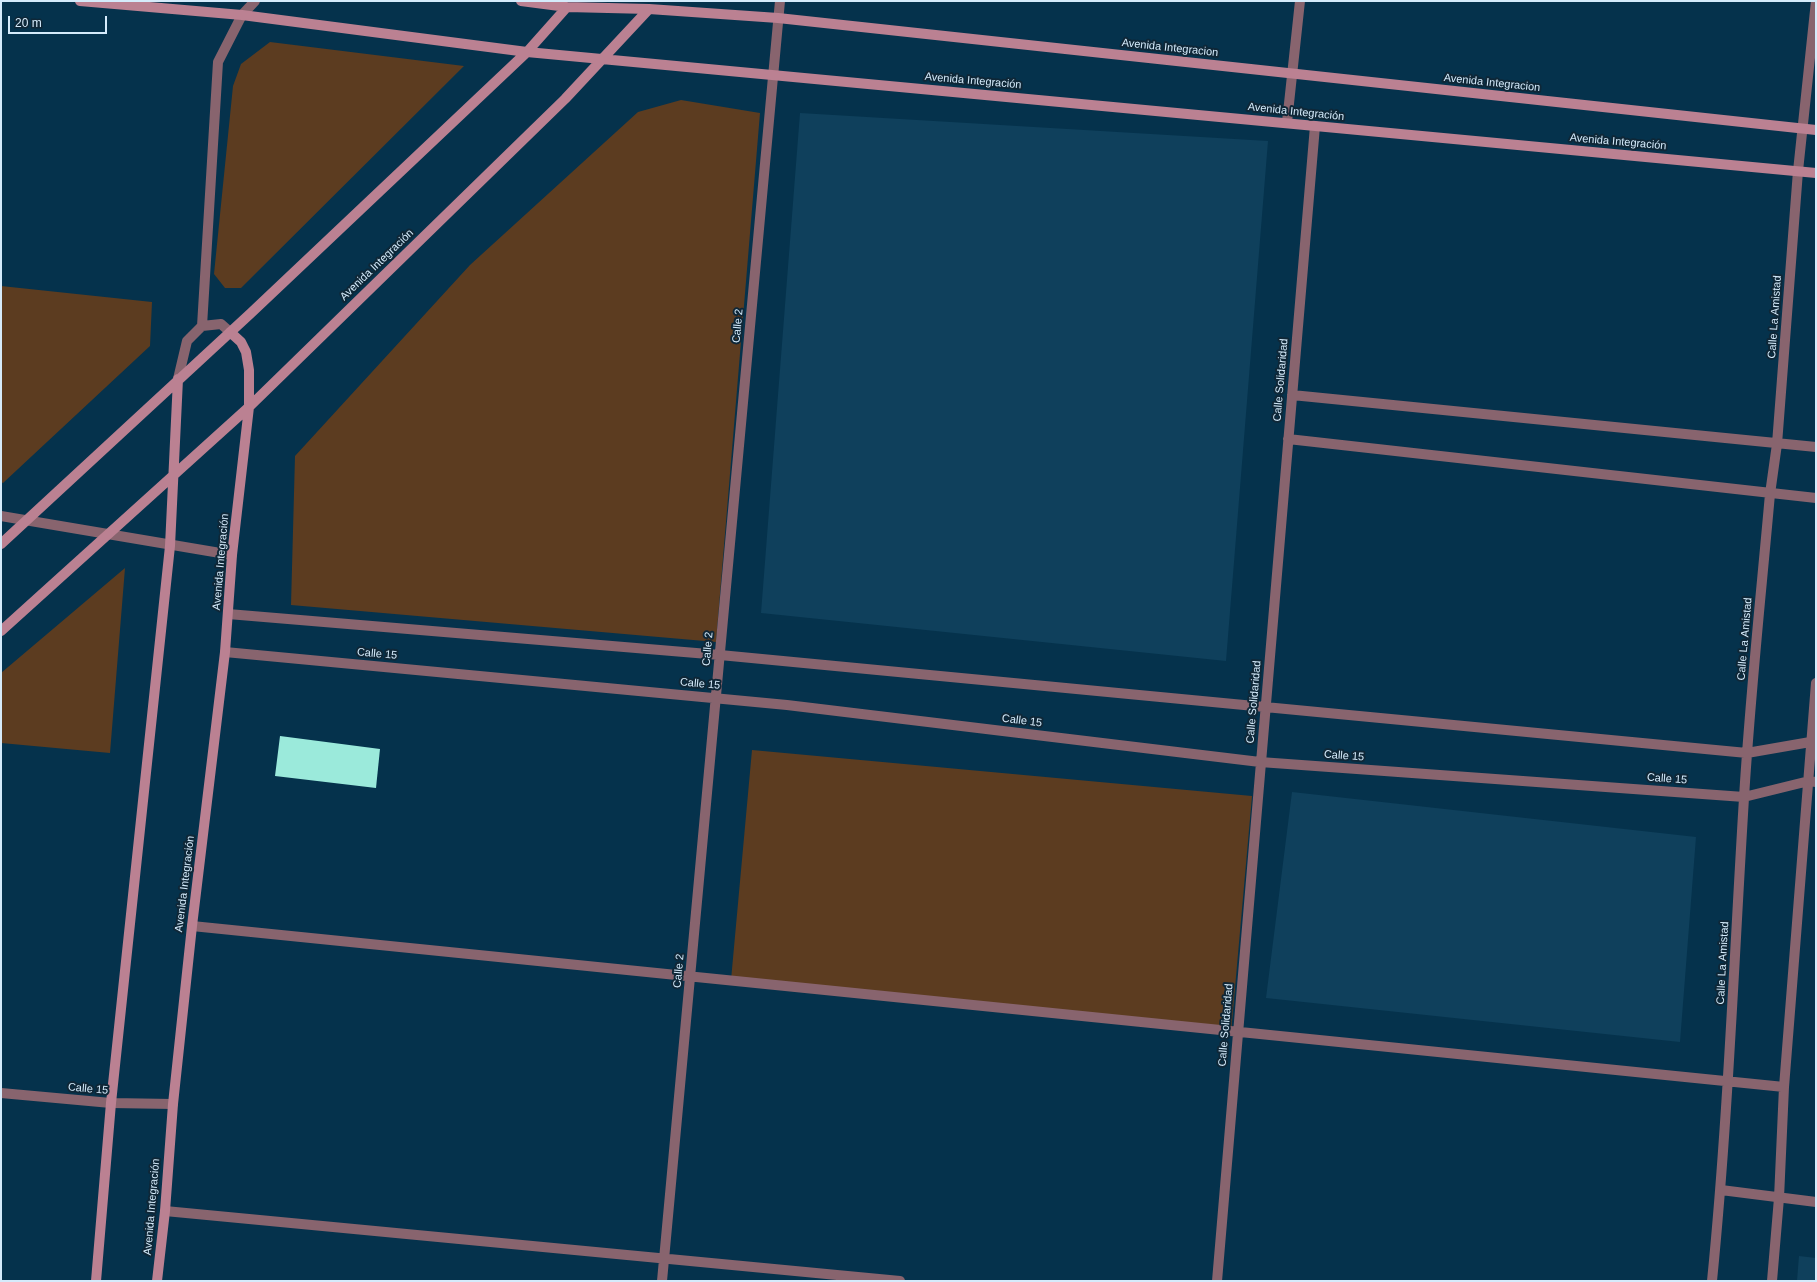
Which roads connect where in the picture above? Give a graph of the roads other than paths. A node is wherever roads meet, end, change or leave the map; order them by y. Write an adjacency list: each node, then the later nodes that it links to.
1 (80, 1): 9 (main road, Avenida Integración)
2 (255, 1): 9 (street)
3 (521, 1): 7 (main road, Avenida Integracion)
4 (780, 1): 10 (street, Calle 2)
5 (1300, 1): 13 (street)
6 (1816, 1): 17 (street, Calle La Amistad)
7 (567, 7): 8 (main road, Avenida Integracion); 11 (main road)
8 (649, 9): 10 (main road, Avenida Integracion); 12 (main road, Avenida Integración)
9 (242, 15): 11 (main road, Avenida Integración); 21 (street)
10 (778, 18): 13 (main road, Avenida Integracion); 14 (street, Calle 2)
11 (526, 52): 12 (main road, Avenida Integración); 22 (main road)
12 (603, 60): 14 (main road, Avenida Integración); 25 (main road, Avenida Integración)
13 (1292, 73): 15 (street); 17 (main road, Avenida Integracion)
14 (773, 74): 15 (main road, Avenida Integración); 41 (street, Calle 2)
15 (1287, 122): 16 (main road, Avenida Integración)
16 (1315, 126): 19 (main road, Avenida Integración); 24 (street, Calle Solidaridad)
17 (1802, 128): 18 (main road, Avenida Integracion); 19 (street, Calle La Amistad)
18 (1816, 130)
19 (1798, 171): 20 (main road, Avenida Integración); 27 (street, Calle La Amistad)
20 (1816, 173)
21 (202, 326): 22 (street); 23 (street)
22 (230, 332): 23 (main road); 25 (main road)
23 (178, 379): 29 (main road); 33 (main road)
24 (1292, 395): 26 (street, Calle Solidaridad); 27 (street)
25 (249, 407): 29 (main road); 37 (main road, Avenida Integración)
26 (1288, 440): 30 (street); 44 (street, Calle Solidaridad)
27 (1777, 444): 28 (street); 30 (street, Calle La Amistad)
28 (1816, 447)
29 (174, 474): 34 (main road); 36 (main road)
30 (1770, 494): 31 (street); 46 (street, Calle La Amistad)
31 (1816, 498)
32 (1, 516): 33 (street)
33 (26, 521): 34 (street); 35 (main road)
34 (109, 534): 36 (street); 39 (main road)
35 (1, 544)
36 (170, 546): 37 (street); 56 (main road)
37 (232, 555): 38 (main road, Avenida Integración)
38 (228, 614): 40 (main road, Avenida Integración); 41 (street)
39 (1, 632)
40 (225, 652): 43 (street, Calle 15); 50 (main road, Avenida Integración)
41 (720, 655): 43 (street, Calle 2); 44 (street)
42 (1816, 683): 45 (street)
43 (716, 698): 47 (street, Calle 15); 51 (street, Calle 2)
44 (1265, 706): 46 (street); 47 (street, Calle Solidaridad)
45 (1814, 741): 46 (street); 48 (street)
46 (1747, 753): 49 (street, Calle La Amistad)
47 (1260, 762): 49 (street, Calle 15); 52 (street, Calle Solidaridad)
48 (1812, 782): 49 (street, Calle 15); 54 (street)
49 (1744, 797): 53 (street, Calle La Amistad)
50 (192, 926): 51 (street); 57 (main road, Avenida Integración)
51 (690, 977): 52 (street); 62 (street, Calle 2)
52 (1238, 1032): 53 (street); 67 (street, Calle Solidaridad)
53 (1728, 1082): 54 (street); 58 (street, Calle La Amistad)
54 (1784, 1087): 59 (street)
55 (1, 1093): 56 (street, Calle 15)
56 (111, 1103): 57 (street, Calle 15); 63 (main road)
57 (172, 1104): 61 (main road, Avenida Integración)
58 (1721, 1190): 59 (street); 68 (street, Calle La Amistad)
59 (1779, 1198): 60 (street); 69 (street)
60 (1816, 1202)
61 (165, 1211): 62 (street); 64 (main road, Avenida Integración)
62 (664, 1258): 65 (street, Calle 2); 66 (street)
63 (96, 1281)
64 (157, 1281)
65 (662, 1281)
66 (900, 1281)
67 (1217, 1281)
68 (1712, 1281)
69 (1772, 1281)

